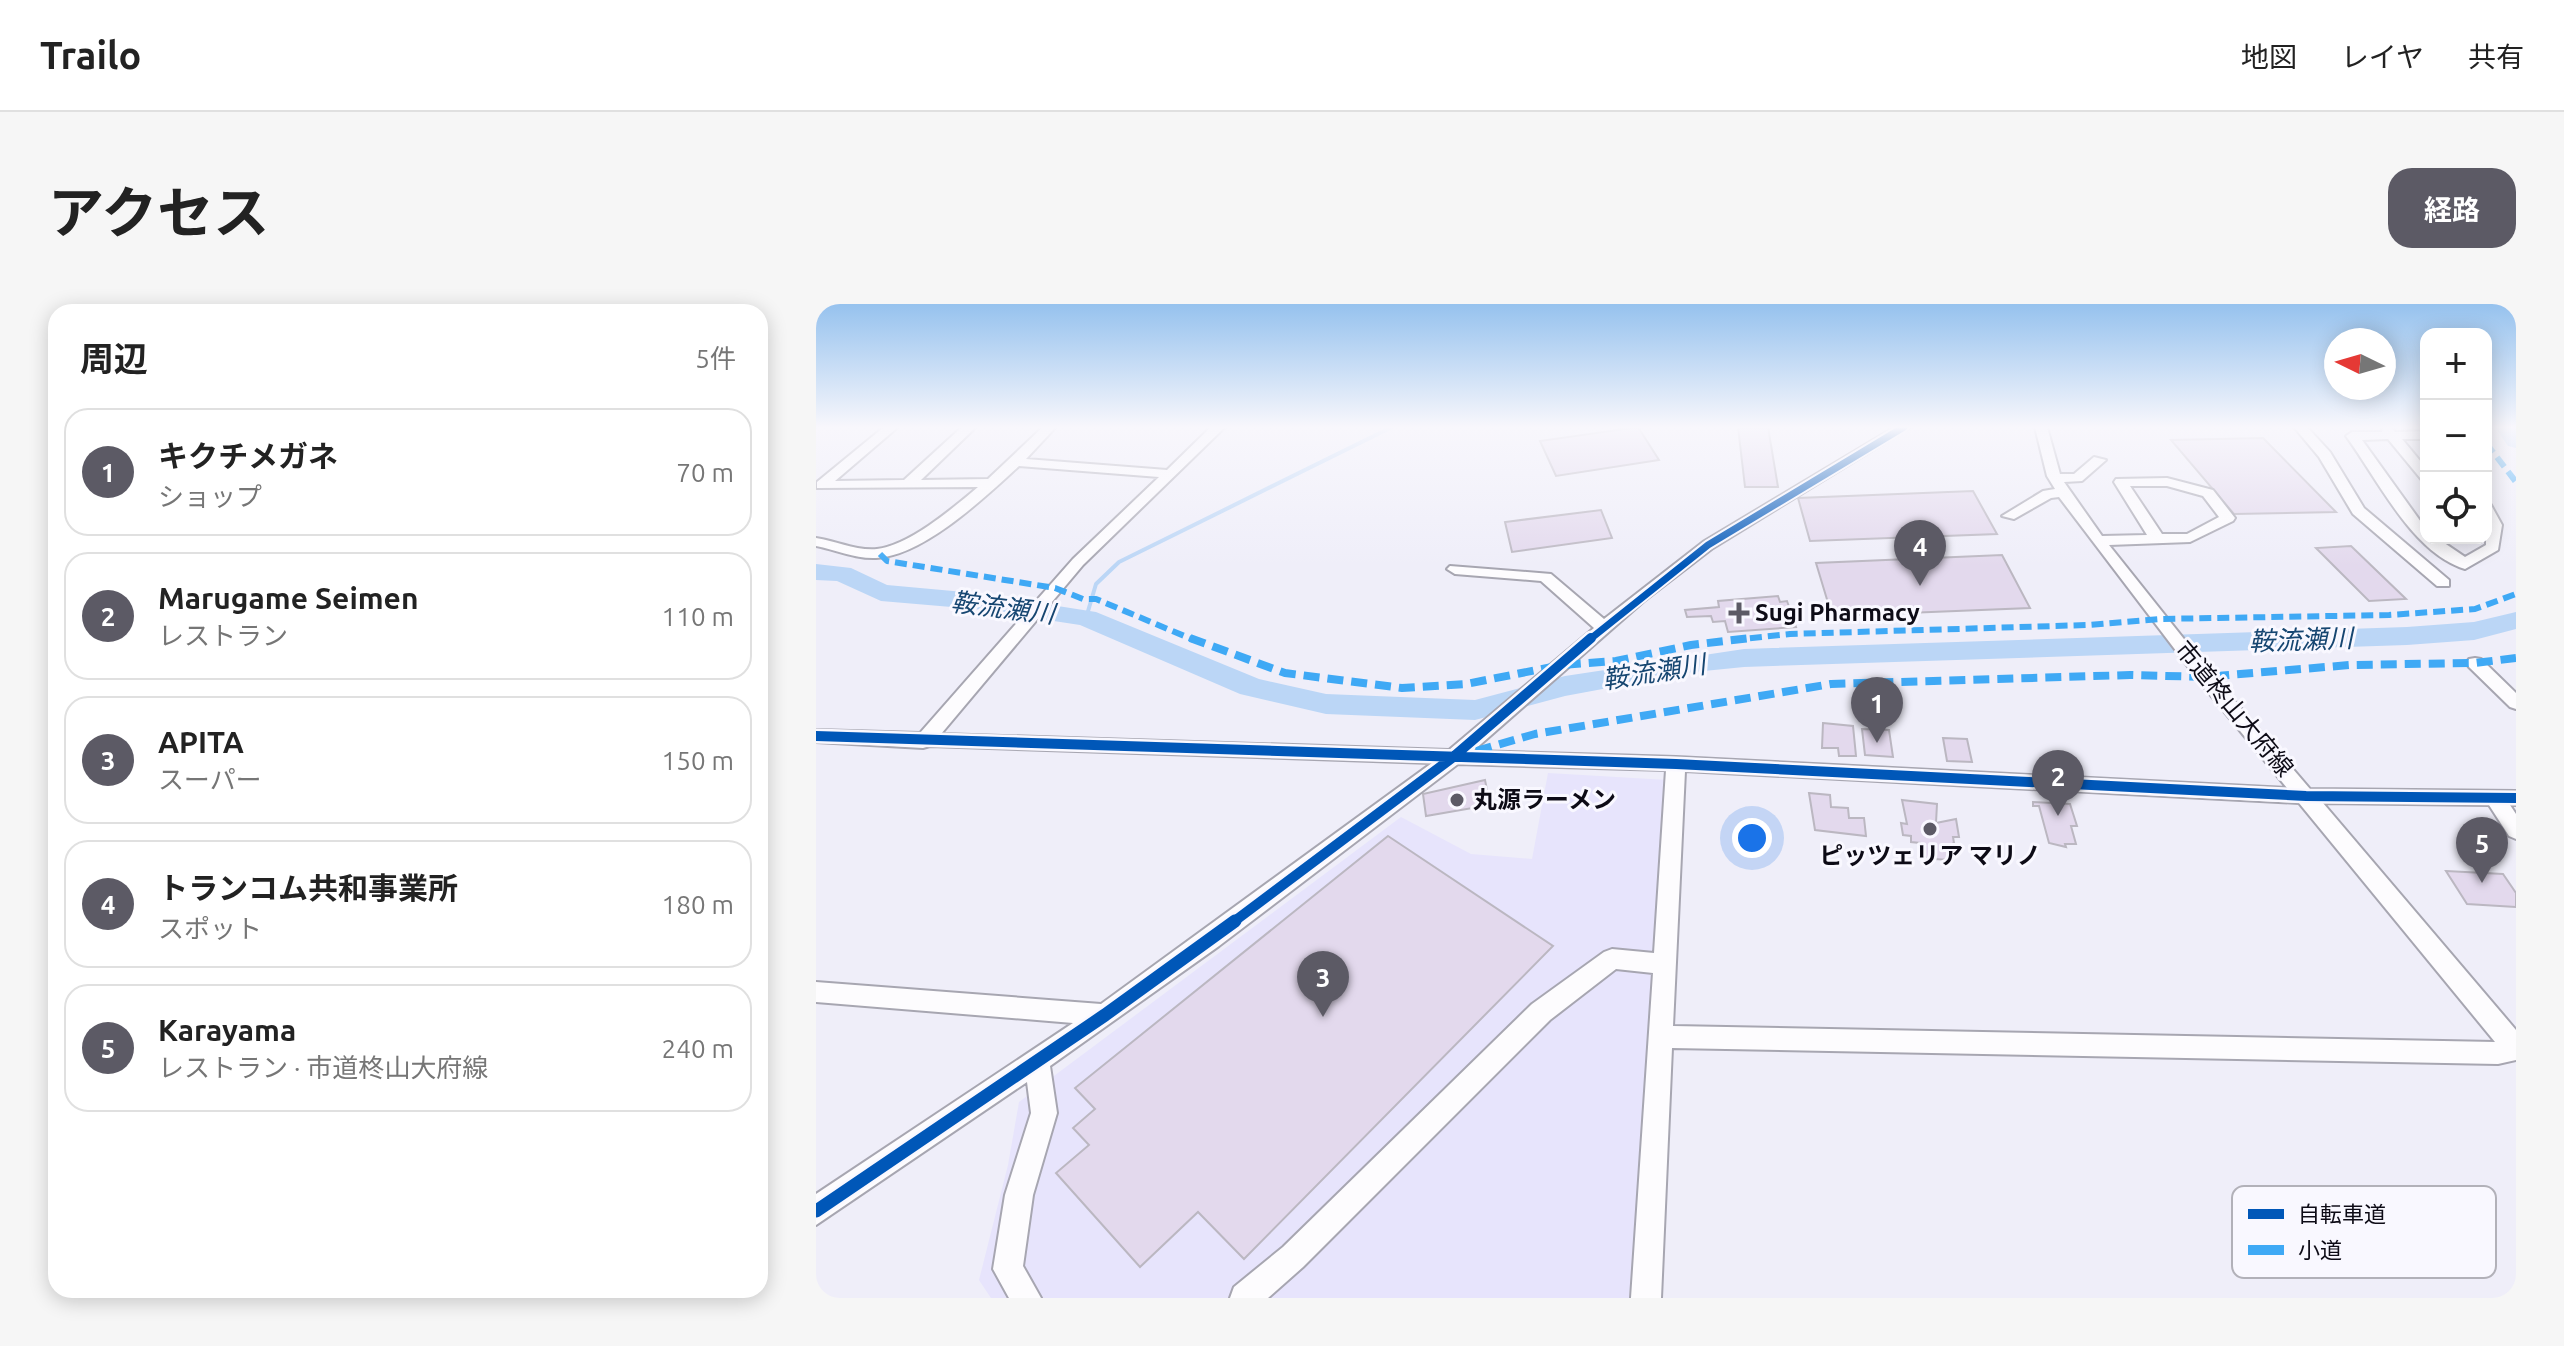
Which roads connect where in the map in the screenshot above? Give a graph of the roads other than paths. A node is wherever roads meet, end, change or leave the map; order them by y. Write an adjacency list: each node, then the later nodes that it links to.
1 (836, 473): 13 (street)
2 (920, 473): 13 (street)
3 (1005, 473): 12 (street)
4 (1161, 473): 10 (street)
5 (1827, 473): 26 (street)
6 (2053, 473): 11 (street, 市道柊山大府線)
7 (2083, 473): 11 (street)
8 (2333, 473): 19 (street)
9 (2381, 473): 17 (street)
10 (1169, 474): 31 (street)
11 (2055, 478): 14 (street, 市道柊山大府線)
12 (994, 483): 13 (street); 22 (street)
13 (908, 484)
14 (2064, 493): 15 (street); 21 (street, 市道柊山大府線)
15 (2009, 516)
16 (2492, 519): 23 (street)
17 (2420, 531)
18 (2420, 537): 19 (street)
19 (2386, 538): 25 (street)
20 (2157, 539): 20 (street); 21 (street)
21 (2099, 541): 35 (street, 市道柊山大府線)
22 (816, 542)
23 (2436, 544)
24 (1455, 569): 26 (street)
25 (2443, 583)
26 (1604, 628): 33 (street)
27 (2475, 663): 28 (street)
28 (2509, 687): 29 (street)
29 (2516, 703)
30 (824, 737): 31 (street); 32 (street)
31 (923, 742): 33 (street)
32 (816, 753)
33 (1452, 758): 34 (street); 40 (street)
34 (1676, 764): 35 (street); 38 (street)
35 (2306, 796): 36 (street); 42 (street, 市道柊山大府線)
36 (2505, 798): 37 (street)
37 (2516, 831)
38 (1665, 964): 41 (street); 46 (street)
39 (816, 992): 40 (street)
40 (1105, 1015): 43 (street)
41 (1661, 1037): 42 (street); 47 (street)
42 (2516, 1049)
43 (1037, 1060): 44 (street); 45 (street)
44 (816, 1211)
45 (1026, 1298)
46 (1245, 1298)
47 (1646, 1298)

